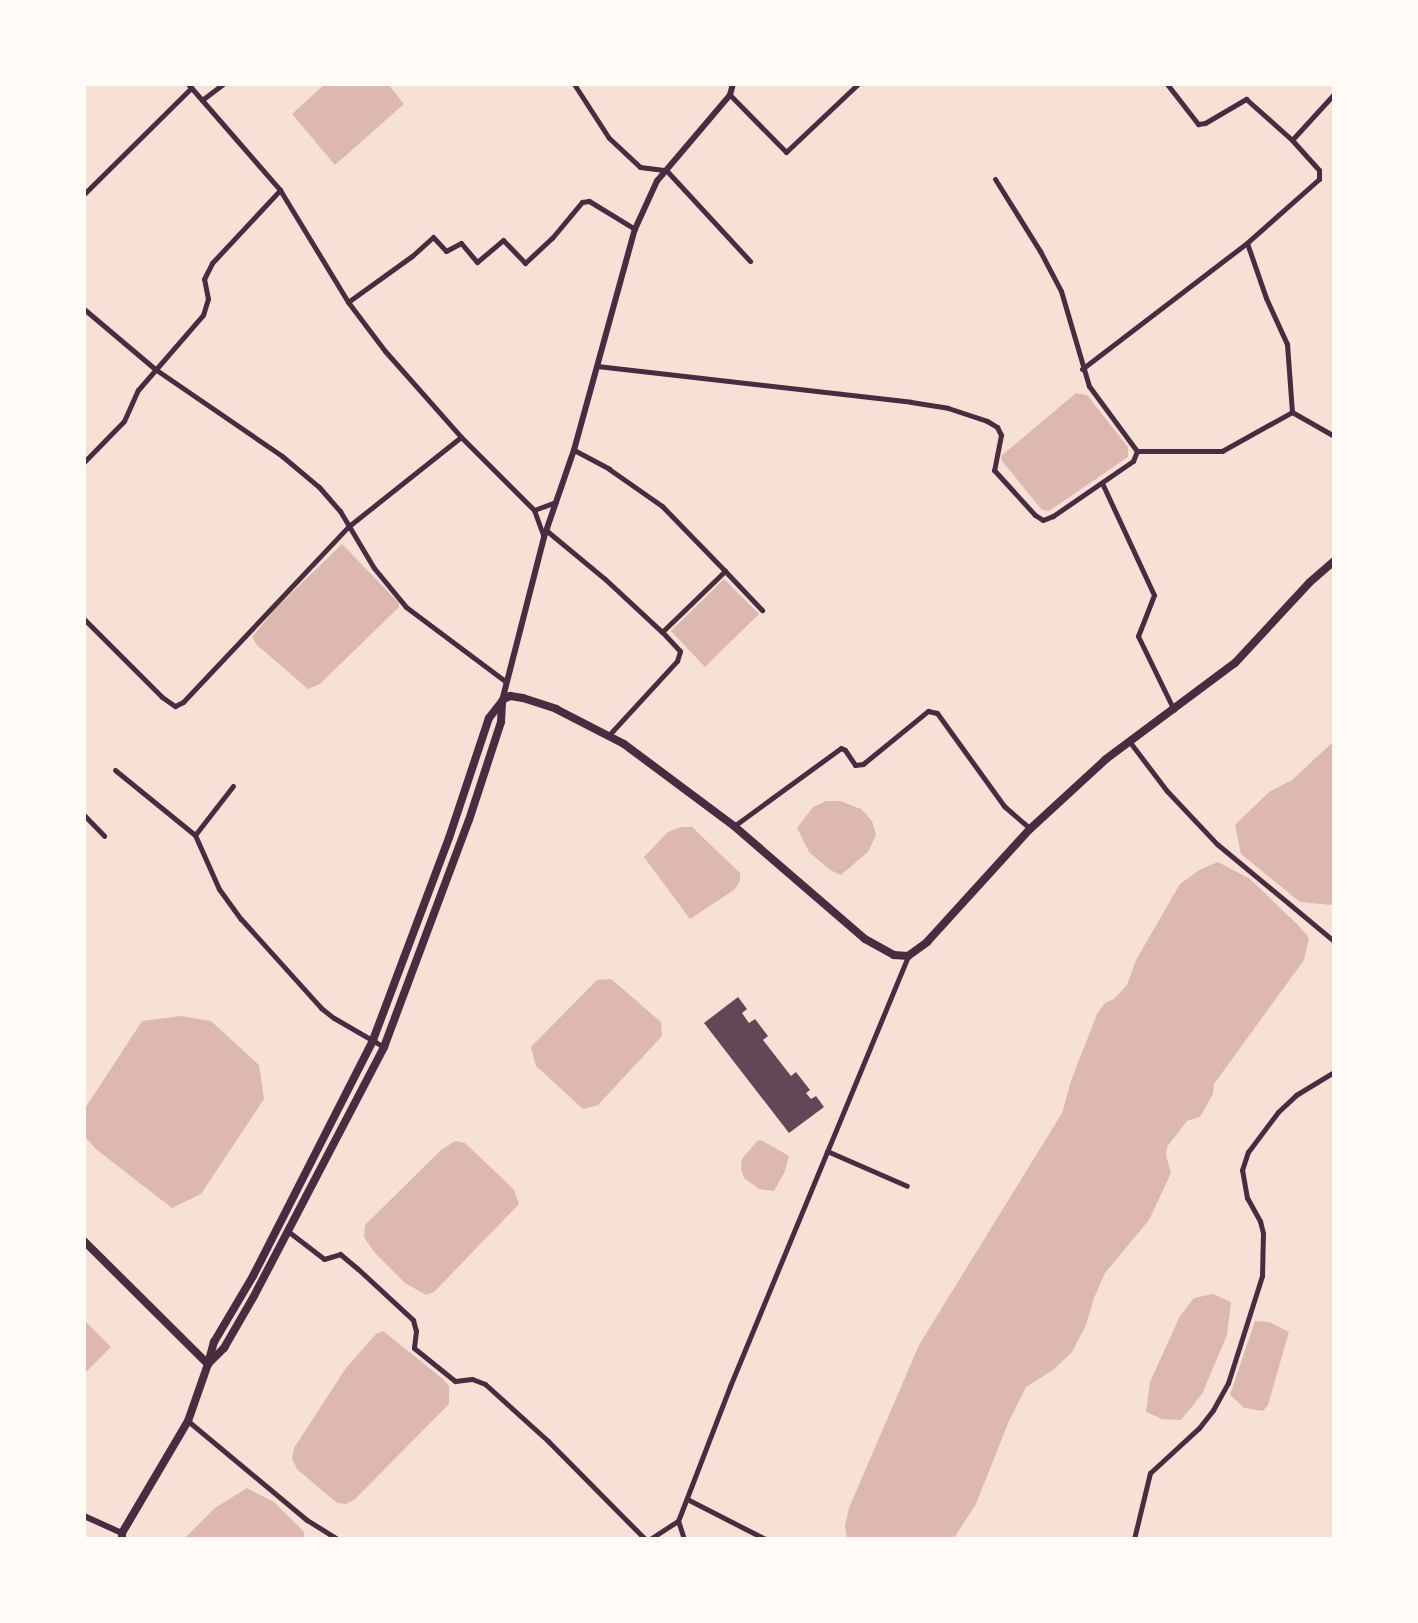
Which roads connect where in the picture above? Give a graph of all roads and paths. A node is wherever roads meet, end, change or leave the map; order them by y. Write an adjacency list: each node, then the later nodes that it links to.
1 (223, 84): 9 (street)
2 (574, 84): 11 (street)
3 (732, 84): 8 (street)
4 (858, 84): 8 (street)
5 (1167, 84): 10 (street)
6 (190, 86): 9 (street); 14 (street)
7 (1334, 94): 10 (street)
8 (730, 95): 11 (street)
9 (202, 100): 13 (street)
10 (1292, 140): 16 (street)
11 (666, 170): 15 (street); 17 (street)
12 (995, 179): 22 (street)
13 (280, 190): 18 (street); 21 (street)
14 (84, 194)
15 (635, 229): 18 (street); 20 (street)
16 (1247, 243): 22 (street); 23 (street)
17 (750, 261)
18 (348, 302): 25 (street)
19 (84, 309): 21 (street)
20 (597, 366): 26 (street); 29 (street)
21 (155, 369): 28 (street); 32 (street)
22 (1082, 369): 27 (street)
23 (1292, 412): 24 (street); 27 (street)
24 (1334, 436)
25 (461, 437): 31 (street); 32 (street)
26 (574, 450): 30 (street); 35 (street)
27 (1137, 451): 29 (street)
28 (84, 462)
29 (1102, 483): 41 (street)
30 (556, 502): 31 (street); 33 (street)
31 (534, 510): 33 (street)
32 (349, 526): 37 (street); 39 (street)
33 (546, 534): 38 (street); 39 (street)
34 (1334, 561): 41 (highway)
35 (725, 571): 36 (street); 38 (street)
36 (762, 610)
37 (84, 619)
38 (662, 632): 42 (street)
39 (505, 681): 40 (street)
40 (501, 701): 42 (highway); 46 (highway); 47 (highway)
41 (1174, 711): 43 (highway)
42 (609, 736): 49 (highway)
43 (1129, 741): 50 (highway); 53 (street)
44 (115, 770): 51 (street)
45 (233, 786): 51 (street)
46 (465, 788): 47 (highway); 55 (highway)
47 (478, 792): 56 (highway)
48 (84, 815): 52 (street)
49 (734, 826): 50 (street); 54 (highway)
50 (1030, 829): 54 (highway)
51 (195, 835): 55 (street)
52 (104, 836)
53 (1334, 942)
54 (908, 956): 58 (street)
55 (373, 1040): 56 (street); 62 (highway)
56 (384, 1047): 60 (highway)
57 (1334, 1072): 73 (street)
58 (827, 1151): 59 (street); 64 (street)
59 (907, 1186)
60 (289, 1232): 62 (highway); 69 (street)
61 (84, 1241): 62 (highway)
62 (208, 1364): 63 (highway)
63 (188, 1421): 67 (highway); 68 (street)
64 (687, 1499): 66 (street); 72 (street)
65 (84, 1516): 67 (street)
66 (678, 1521): 70 (street); 71 (street)
67 (122, 1536)
68 (337, 1539)
69 (645, 1539)
70 (650, 1539)
71 (684, 1539)
72 (765, 1539)
73 (1134, 1539)

